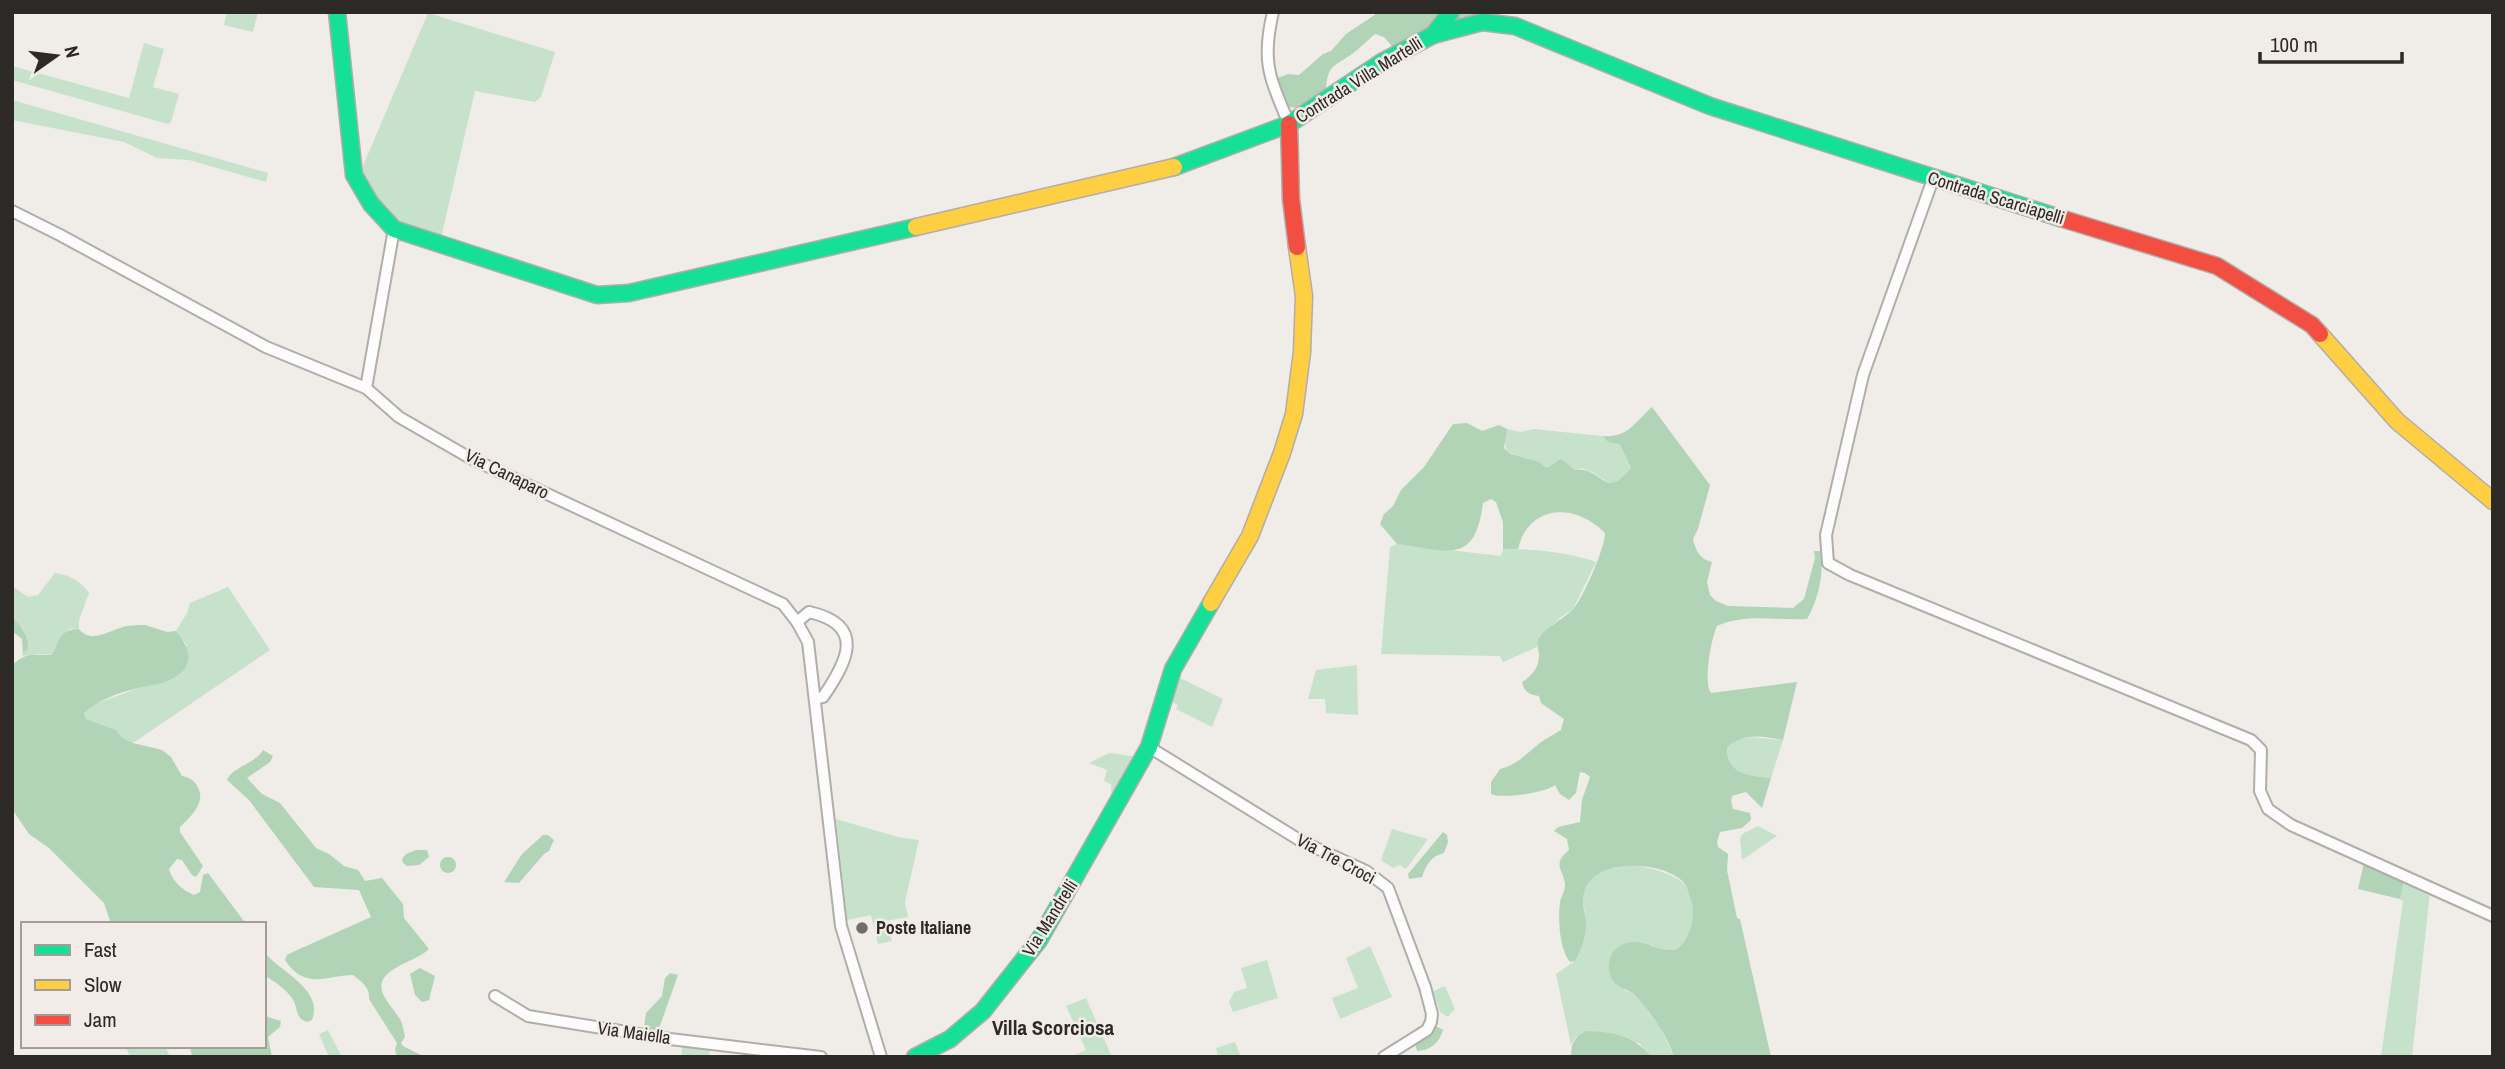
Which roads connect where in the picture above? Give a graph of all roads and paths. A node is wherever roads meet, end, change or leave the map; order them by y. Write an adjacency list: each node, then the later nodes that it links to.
1 (337, 12): 8 (street)
2 (1272, 12): 5 (street, Contrada Villa Martelli)
3 (1451, 12): 4 (street, Contrada Villa Martelli)
4 (1433, 35): 5 (street, Contrada Villa Martelli); 6 (street, Contrada Scarciapelli)
5 (1289, 124): 8 (street); 13 (street, Via Mandrelli)
6 (1933, 179): 10 (street, Contrada Scarciapelli); 14 (street)
7 (12, 211): 9 (street, Via Canaparo)
8 (394, 229): 9 (street)
9 (366, 388): 11 (street, Via Canaparo)
10 (2493, 501)
11 (797, 622): 12 (street, Via Canaparo); 12 (street)
12 (815, 699): 17 (street, Via Canaparo)
13 (1149, 747): 18 (street, Via Mandrelli); 19 (street, Via Tre Croci)
14 (2493, 916)
15 (495, 996): 16 (street, Via Maiella)
16 (821, 1057)
17 (881, 1057)
18 (915, 1057)
19 (1384, 1057)

